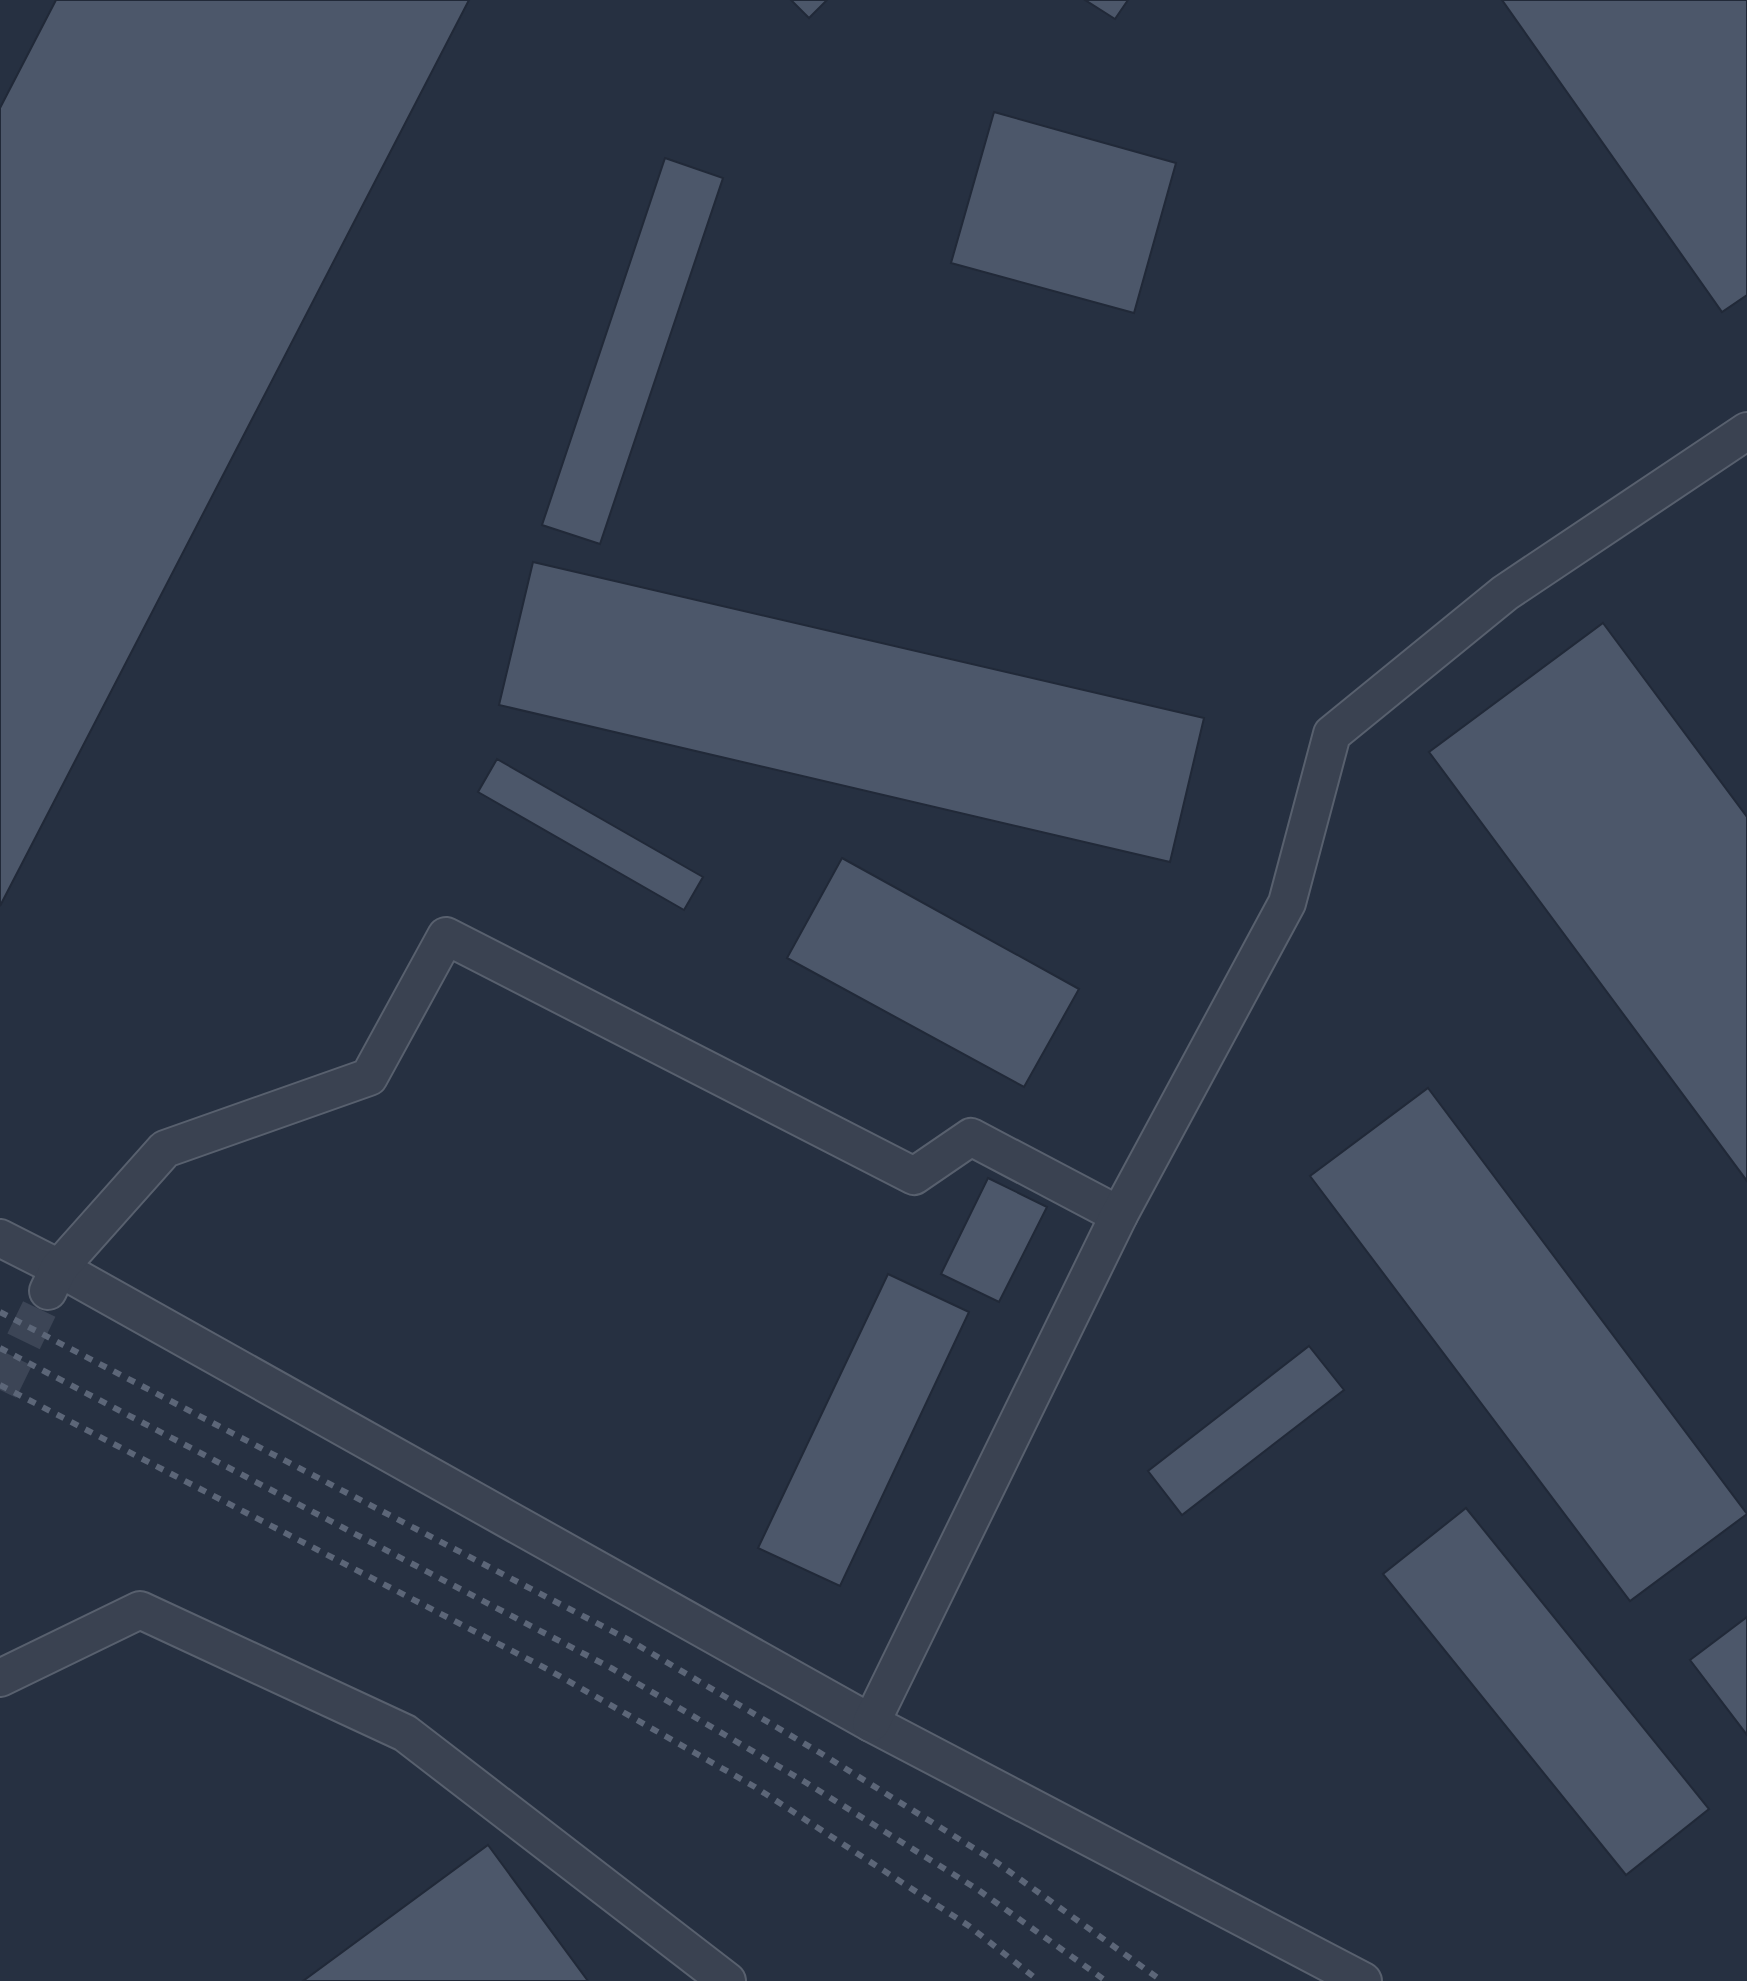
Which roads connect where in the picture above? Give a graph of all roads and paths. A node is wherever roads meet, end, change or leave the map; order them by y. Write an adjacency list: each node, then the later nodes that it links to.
1 (1747, 431): 2 (street)
2 (1119, 1215): 4 (street); 6 (street)
3 (0, 1238): 4 (street)
4 (53, 1280): 6 (street)
5 (0, 1678): 7 (street)
6 (871, 1723): 8 (street)
7 (727, 1981)
8 (1363, 1981)

